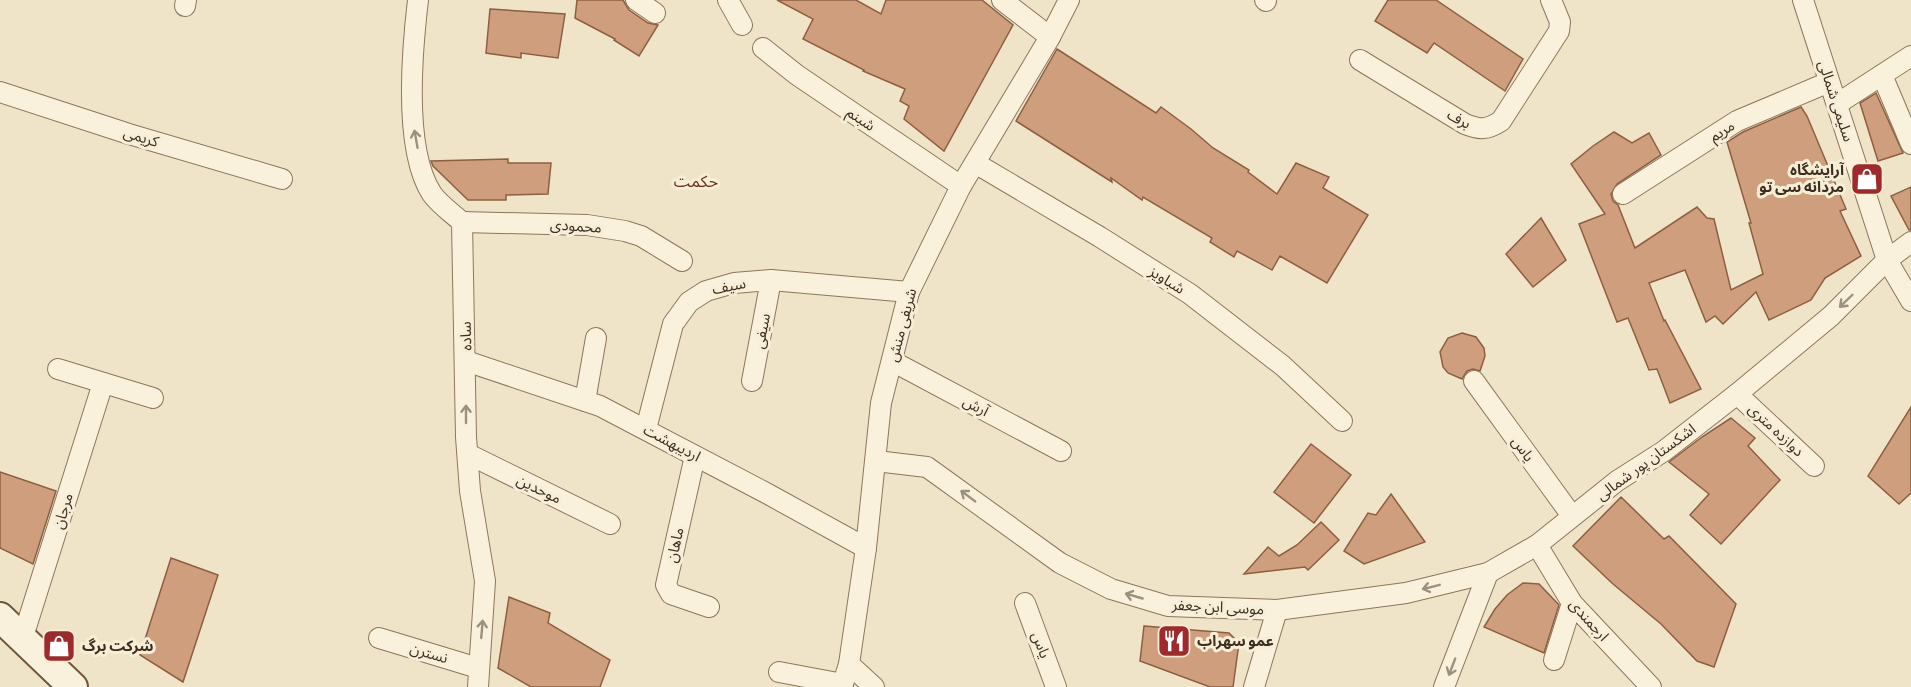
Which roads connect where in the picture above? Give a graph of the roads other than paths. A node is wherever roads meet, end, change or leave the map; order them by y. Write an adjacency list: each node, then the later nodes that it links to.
1 (418, 0): 23 (street, one-way to 1)
2 (636, 0): 8 (street)
3 (728, 0): 9 (street)
4 (1002, 0): 10 (street)
5 (1069, 0): 10 (street, شریفی منش)
6 (1551, 0): 13 (street, برف)
7 (1803, 0): 15 (street, سلیمی شمالی)
8 (655, 13)
9 (742, 25)
10 (1050, 37): 19 (street, شریفی منش)
11 (763, 48): 21 (street, شبنم)
12 (1911, 56): 14 (street)
13 (1360, 60)
14 (1882, 75): 17 (street); 18 (street)
15 (1829, 82): 17 (street, سلیمی شمالی); 22 (street, مریم)
16 (0, 92): 20 (street, کریمی)
17 (1837, 104): 25 (street, سلیمی شمالی)
18 (1911, 144)
19 (975, 163): 21 (street, شریفی منش); 40 (street, شباویز)
20 (282, 179)
21 (961, 186): 28 (street, شریفی منش)
22 (1623, 194)
23 (462, 222): 26 (street, محمودی); 31 (street, ساده)
24 (1911, 242): 25 (street, اشکستان پور شمالی)
25 (1887, 260): 29 (street, سلیمی شمالی); 37 (street, اشکستان پور شمالی, one-way to 37)
26 (682, 261)
27 (771, 280): 28 (street, سیف); 34 (street, سیفی); 41 (street, سیف)
28 (909, 292): 32 (street, شریفی منش)
29 (1911, 301)
30 (596, 338): 39 (street)
31 (466, 361): 39 (street, اردیبهشت); 43 (street, ساده, one-way to 31)
32 (892, 361): 42 (street, آرش); 45 (street, شریفی منش)
33 (58, 369): 36 (street)
34 (752, 381)
35 (1474, 381): 47 (street, یاس)
36 (103, 383): 38 (street); 58 (street, مرجان)
37 (1737, 394): 46 (street, دوازده متری); 47 (street, اشکستان پور شمالی)
38 (153, 398)
39 (585, 401): 41 (street, اردیبهشت)
40 (1342, 421)
41 (646, 429): 44 (street, اردیبهشت)
42 (1061, 451)
43 (468, 454): 48 (street, موحدین); 62 (street, ساده, one-way to 43)
44 (695, 456): 50 (street, اردیبهشت); 54 (street, ماهان)
45 (876, 460): 50 (street, شریفی منش); 55 (street, موسی ابن جعفر, one-way to 45)
46 (1814, 466)
47 (1572, 516): 49 (street, اشکستان پور شمالی)
48 (610, 524)
49 (1537, 545): 51 (street, اشکستان پور شمالی); 53 (street, ارجمندی)
50 (866, 548): 60 (street, شریفی منش)
51 (1488, 573): 55 (street, موسی ابن جعفر, one-way to 55); 68 (street, one-way to 68)
52 (1025, 603): 66 (street, یاس)
53 (1572, 603): 59 (street); 69 (street, ارجمندی)
54 (710, 607)
55 (1277, 610): 67 (street)
56 (0, 617): 58 (main road)
57 (379, 638): 62 (street, نسترن)
58 (22, 640): 64 (main road)
59 (1554, 660)
60 (849, 664): 63 (street, شریفی منش); 65 (street)
61 (779, 672): 63 (street)
62 (478, 677)
63 (843, 686)
64 (73, 687)
65 (874, 687)
66 (1056, 687)
67 (1254, 687)
68 (1444, 687)
69 (1651, 687)

